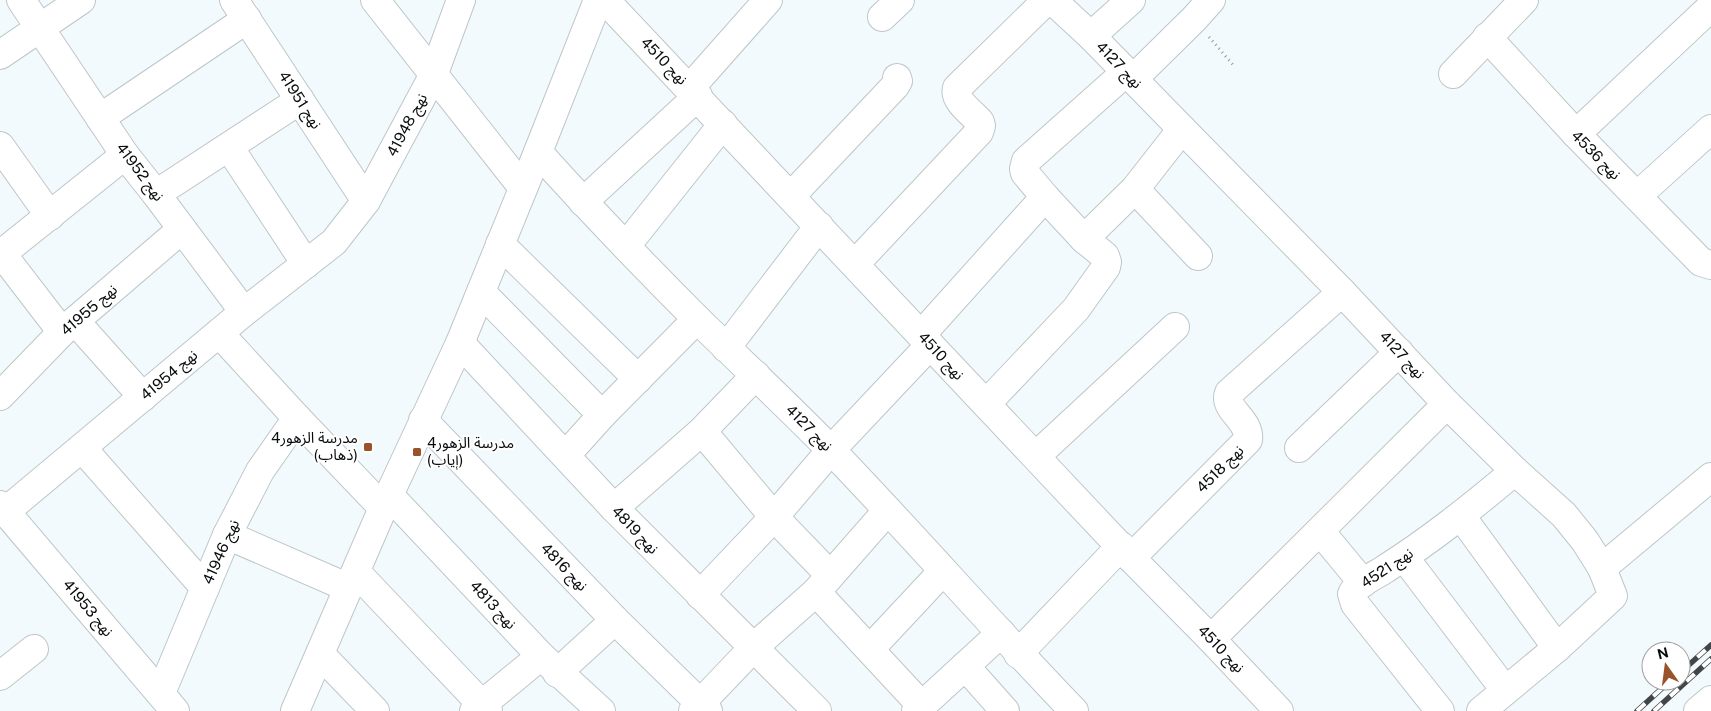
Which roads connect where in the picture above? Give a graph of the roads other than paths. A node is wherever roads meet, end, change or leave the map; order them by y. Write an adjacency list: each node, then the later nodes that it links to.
1 (20, 0): 14 (main road, نهج 41952)
2 (81, 0): 14 (main road)
3 (375, 0): 18 (main road)
4 (461, 0): 18 (main road, نهج 41948)
5 (768, 0): 21 (main road)
6 (1048, 0): 50 (main road)
7 (1052, 0): 15 (main road, نهج 4127)
8 (1131, 0): 15 (main road)
9 (596, 1): 21 (main road, نهج 4510); 30 (main road)
10 (1711, 7): 27 (main road)
11 (241, 10): 22 (main road, نهج 41951); 23 (main road)
12 (1202, 10): 19 (main road)
13 (1502, 14): 17 (main road); 27 (main road, نهج 4536)
14 (41, 29): 16 (main road); 23 (main road, نهج 41952)
15 (1091, 36): 19 (main road, نهج 4127)
16 (0, 55)
17 (1453, 74)
18 (433, 76): 32 (main road); 38 (main road, نهج 41948)
19 (1130, 76): 25 (main road, نهج 4127); 37 (main road)
20 (897, 78): 35 (main road)
21 (694, 92): 24 (main road, نهج 4510); 39 (main road)
22 (300, 100): 29 (main road); 38 (main road, نهج 41951)
23 (100, 118): 31 (main road, نهج 41952)
24 (723, 124): 35 (main road, نهج 4510); 46 (main road)
25 (1182, 129): 33 (main road); 53 (main road, نهج 4127)
26 (1711, 129): 36 (main road)
27 (1576, 134): 36 (main road, نهج 4536)
28 (0, 146): 40 (main road)
29 (230, 147): 34 (main road); 49 (main road)
30 (538, 152): 32 (main road); 39 (main road, نهج 4127)
31 (125, 155): 34 (main road, نهج 41952); 40 (main road)
32 (523, 188): 45 (main road)
33 (1135, 189): 43 (main road); 48 (main road)
34 (156, 194): 42 (main road, نهج 41952)
35 (791, 196): 41 (main road, نهج 4510)
36 (1637, 196): 51 (main road, نهج 4536)
37 (1044, 197): 43 (main road); 59 (main road)
38 (366, 201): 44 (main road, نهج 41948)
39 (583, 202): 46 (main road, نهج 4127)
40 (50, 216): 47 (main road)
41 (820, 226): 50 (main road, نهج 4510); 61 (main road)
42 (182, 229): 54 (main road, نهج 41952); 56 (main road, نهج 41955)
43 (1084, 239): 67 (main road)
44 (334, 242): 49 (main road, نهج 41954)
45 (500, 244): 52 (main road); 64 (main road)
46 (626, 246): 55 (main road, نهج 4127)
47 (1, 254): 56 (main road)
48 (1198, 256)
49 (306, 264): 54 (main road, نهج 41954)
50 (855, 264): 59 (main road, نهج 4510)
51 (1711, 264)
52 (481, 292): 60 (main road); 69 (main road)
53 (1342, 292): 62 (main road, نهج 4127); 88 (main road, نهج 4518)
54 (244, 312): 58 (main road, نهج 41954)
55 (697, 319): 61 (main road, نهج 4127); 64 (main road)
56 (68, 327): 65 (main road, نهج 41955); 66 (main road)
57 (1176, 327): 77 (main road)
58 (219, 333): 66 (main road, نهج 41954); 70 (main road)
59 (925, 340): 67 (main road, نهج 4510); 75 (main road)
60 (460, 343): 71 (main road); 76 (main road, نهج 4819)
61 (726, 348): 63 (main road, نهج 4127)
62 (1399, 352): 68 (main road, نهج 4127); 74 (main road)
63 (756, 375): 72 (main road); 75 (main road, نهج 4127)
64 (638, 379): 69 (main road)
65 (0, 396)
66 (143, 397): 73 (main road, نهج 41954)
67 (986, 404): 77 (main road, نهج 4510)
68 (1447, 404): 78 (main road, نهج 4127); 86 (main road)
69 (602, 415): 76 (main road)
70 (297, 418): 80 (main road); 87 (main road, نهج 41946)
71 (423, 420): 80 (main road); 97 (main road, نهج 4816)
72 (702, 431): 82 (main road); 85 (main road)
73 (82, 448): 81 (main road, نهج 41954); 95 (main road)
74 (1299, 448)
75 (831, 450): 83 (main road, نهج 4127); 85 (main road)
76 (566, 455): 82 (main road, نهج 4819)
77 (1036, 456): 88 (main road, نهج 4510)
78 (1515, 471): 84 (main road, نهج 4521); 90 (main road, نهج 4127)
79 (1711, 477): 90 (main road)
80 (386, 502): 92 (main road); 106 (main road, نهج 4813)
81 (3, 508): 111 (main road, نهج 41953)
82 (614, 508): 96 (main road, نهج 4819)
83 (887, 511): 91 (main road, نهج 4127); 94 (main road)
84 (1461, 516): 89 (main road, نهج 4521); 101 (main road)
85 (774, 517): 94 (main road); 96 (main road)
86 (1320, 531): 93 (main road); 99 (main road)
87 (227, 535): 92 (main road); 95 (main road, نهج 41946)
88 (1126, 552): 99 (main road, نهج 4510); 105 (main road, نهج 4518)
89 (1404, 557): 93 (main road, نهج 4521); 109 (main road)
90 (1602, 568): 101 (main road, نهج 4127)
91 (943, 571): 98 (main road, نهج 4127); 103 (main road)
92 (353, 580): 104 (main road); 114 (main road)
93 (1363, 583): 122 (main road, نهج 4521)
94 (823, 584): 100 (main road); 103 (main road)
95 (205, 588): 111 (main road, نهج 41946)
96 (700, 595): 100 (main road, نهج 4819)
97 (615, 620): 106 (main road); 112 (main road, نهج 4816)
98 (1000, 633): 105 (main road, نهج 4127); 107 (main road)
99 (1211, 639): 121 (main road, نهج 4510)
100 (754, 647): 112 (main road); 118 (main road, نهج 4819)
101 (1557, 648): 109 (main road, نهج 4127)
102 (34, 649): 108 (main road)
103 (870, 649): 113 (main road)
104 (320, 654): 115 (main road); 116 (main road)
105 (1018, 654): 120 (main road, نهج 4127)
106 (549, 664): 114 (main road); 117 (main road, نهج 4813)
107 (964, 666): 113 (main road); 119 (main road)
108 (0, 676)
109 (1505, 690): 123 (main road, نهج 4127)
110 (1711, 700): 124 (main road)
111 (168, 702)
112 (701, 708)
113 (918, 708)
114 (481, 709)
115 (295, 711)
116 (375, 711)
117 (601, 711)
118 (817, 711)
119 (1005, 711)
120 (1074, 711)
121 (1279, 711)
122 (1440, 711)
123 (1481, 711)
124 (1698, 711)

